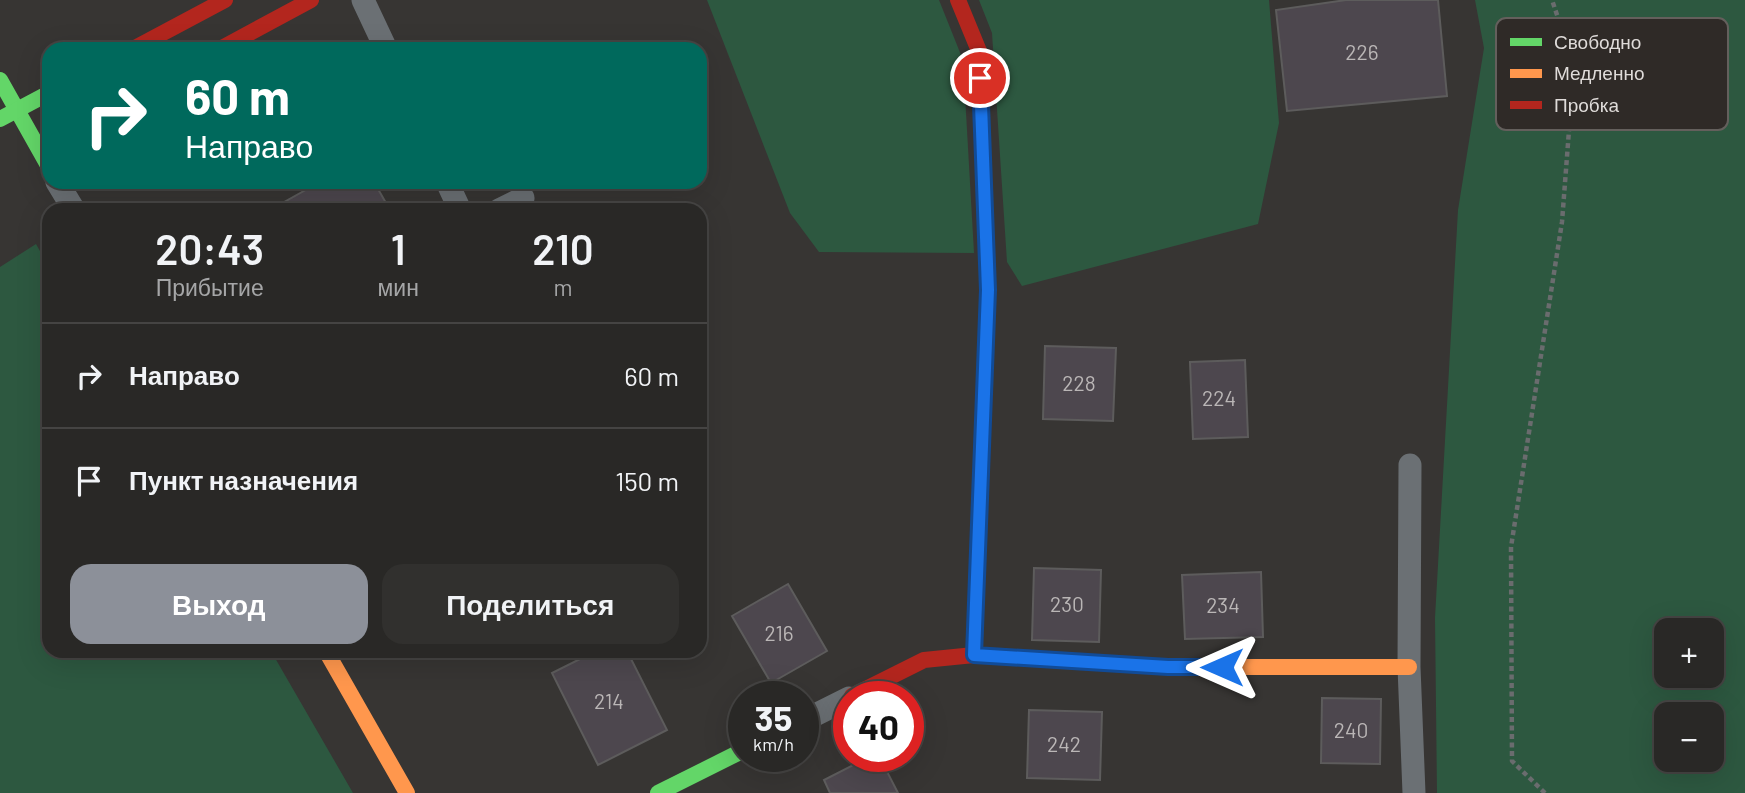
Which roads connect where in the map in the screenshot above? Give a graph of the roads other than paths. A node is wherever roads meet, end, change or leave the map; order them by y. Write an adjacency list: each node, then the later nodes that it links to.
1 (225, 0): 5 (street)
2 (311, 0): 6 (street)
3 (363, 0): 7 (street)
4 (958, 0): 16 (street)
5 (146, 42)
6 (233, 42)
7 (383, 42)
8 (0, 80): 10 (street)
9 (42, 97): 10 (street)
10 (17, 110): 11 (street); 12 (street)
11 (0, 119)
12 (42, 148)
13 (523, 198): 14 (street)
14 (513, 203)
15 (1410, 465): 18 (street)
16 (974, 655): 18 (street); 19 (street)
17 (330, 658): 21 (street)
18 (1409, 667): 23 (street)
19 (882, 681)
20 (728, 758): 22 (street)
21 (407, 793)
22 (658, 793)
23 (1414, 793)

